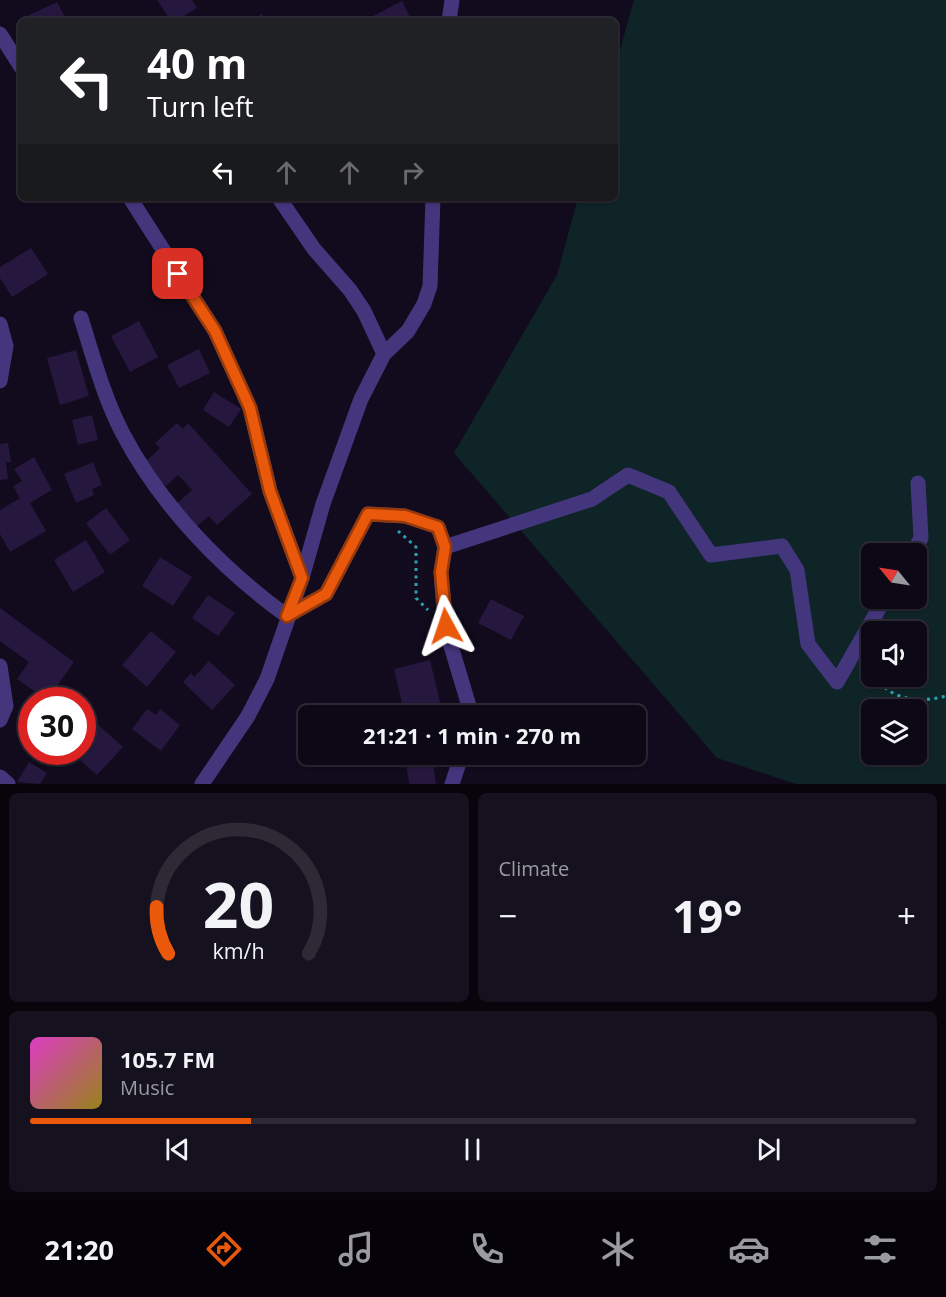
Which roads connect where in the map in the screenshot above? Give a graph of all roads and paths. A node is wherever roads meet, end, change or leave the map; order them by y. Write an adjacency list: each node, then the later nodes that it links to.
1 (452, 0): 2 (street)
2 (449, 18)
3 (0, 34): 4 (street)
4 (18, 62)
5 (132, 201): 16 (street)
6 (281, 201): 10 (street)
7 (433, 201): 10 (street)
8 (81, 318): 18 (street)
9 (0, 324): 11 (street)
10 (384, 354): 16 (street)
11 (0, 381)
12 (918, 483): 14 (street)
13 (389, 531): 19 (path)
14 (918, 543)
15 (445, 547): 17 (street); 18 (street); 19 (street)
16 (302, 578): 18 (street)
17 (879, 609)
18 (287, 616): 28 (street)
19 (446, 626): 23 (street)
20 (0, 666): 24 (street)
21 (887, 687): 22 (path)
22 (946, 696)
23 (469, 705)
24 (0, 720)
25 (458, 765): 29 (street)
26 (0, 777): 27 (street)
27 (8, 784)
28 (202, 784)
29 (452, 784)

